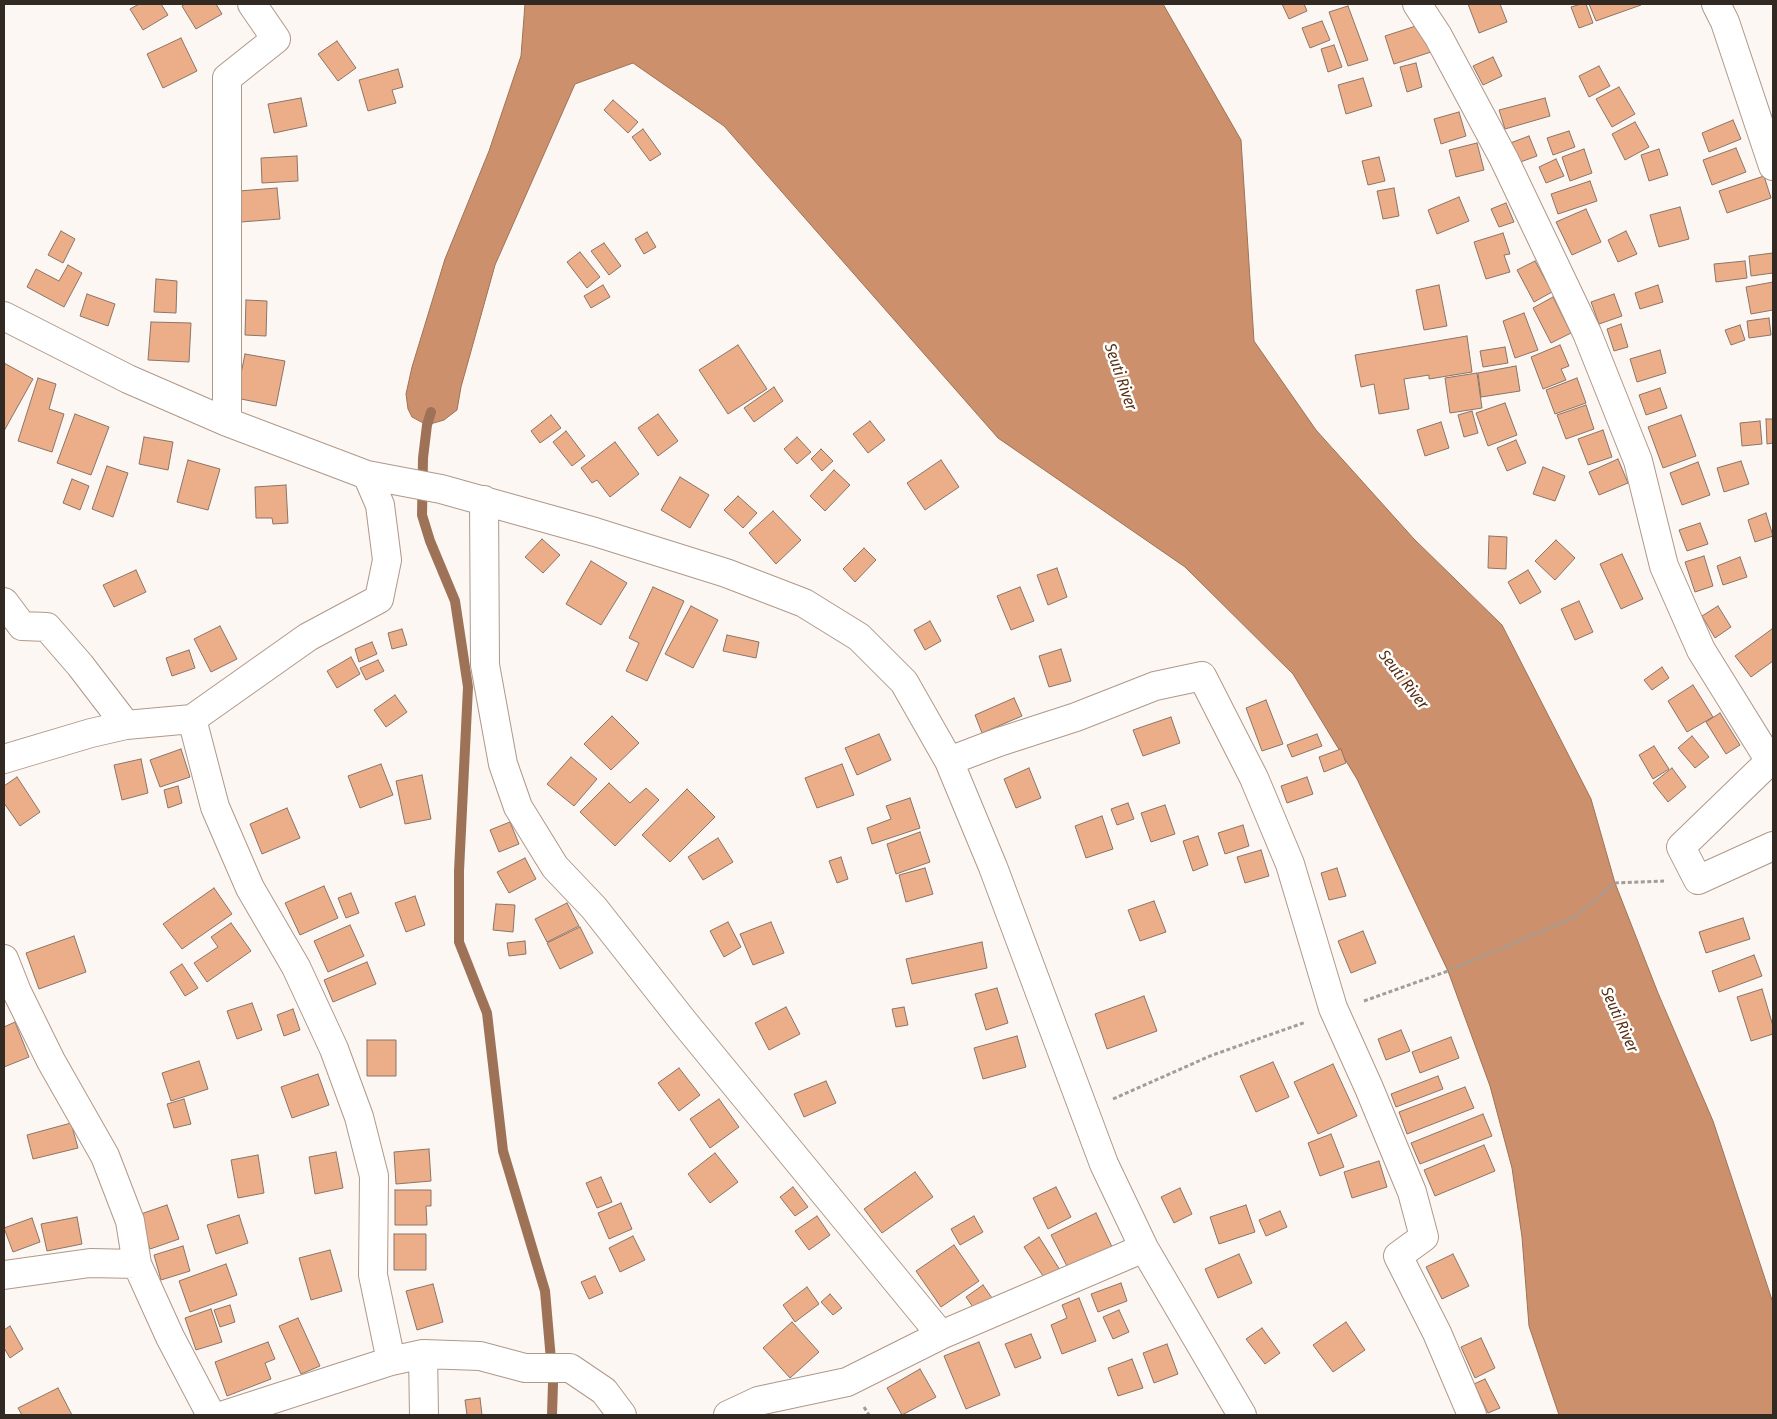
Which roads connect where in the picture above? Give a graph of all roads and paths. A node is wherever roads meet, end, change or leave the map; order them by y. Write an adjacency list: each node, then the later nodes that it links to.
1 (252, 4): 6 (street)
2 (1417, 4): 13 (street)
3 (1716, 4): 4 (street)
4 (1773, 166)
5 (4, 316): 6 (street)
6 (227, 422): 7 (street)
7 (367, 475): 8 (street); 10 (street)
8 (484, 500): 14 (street); 23 (street)
9 (4, 602): 11 (street)
10 (192, 719): 11 (street); 25 (street)
11 (126, 725): 12 (street)
12 (4, 759)
13 (1772, 759): 16 (street)
14 (949, 761): 18 (street); 19 (street)
15 (1773, 846): 16 (street)
16 (1698, 880): 18 (path)
17 (4, 959): 21 (street)
18 (1334, 1012): 19 (path); 32 (street)
19 (1084, 1111): 20 (street)
20 (1144, 1248): 23 (street); 31 (street)
21 (137, 1264): 22 (street); 26 (street)
22 (4, 1275)
23 (941, 1335): 30 (street)
24 (423, 1354): 25 (street); 28 (street); 29 (street)
25 (391, 1361): 27 (street)
26 (211, 1415)
27 (224, 1415)
28 (424, 1415)
29 (622, 1415)
30 (728, 1415)
31 (1242, 1415)
32 (1472, 1415)

